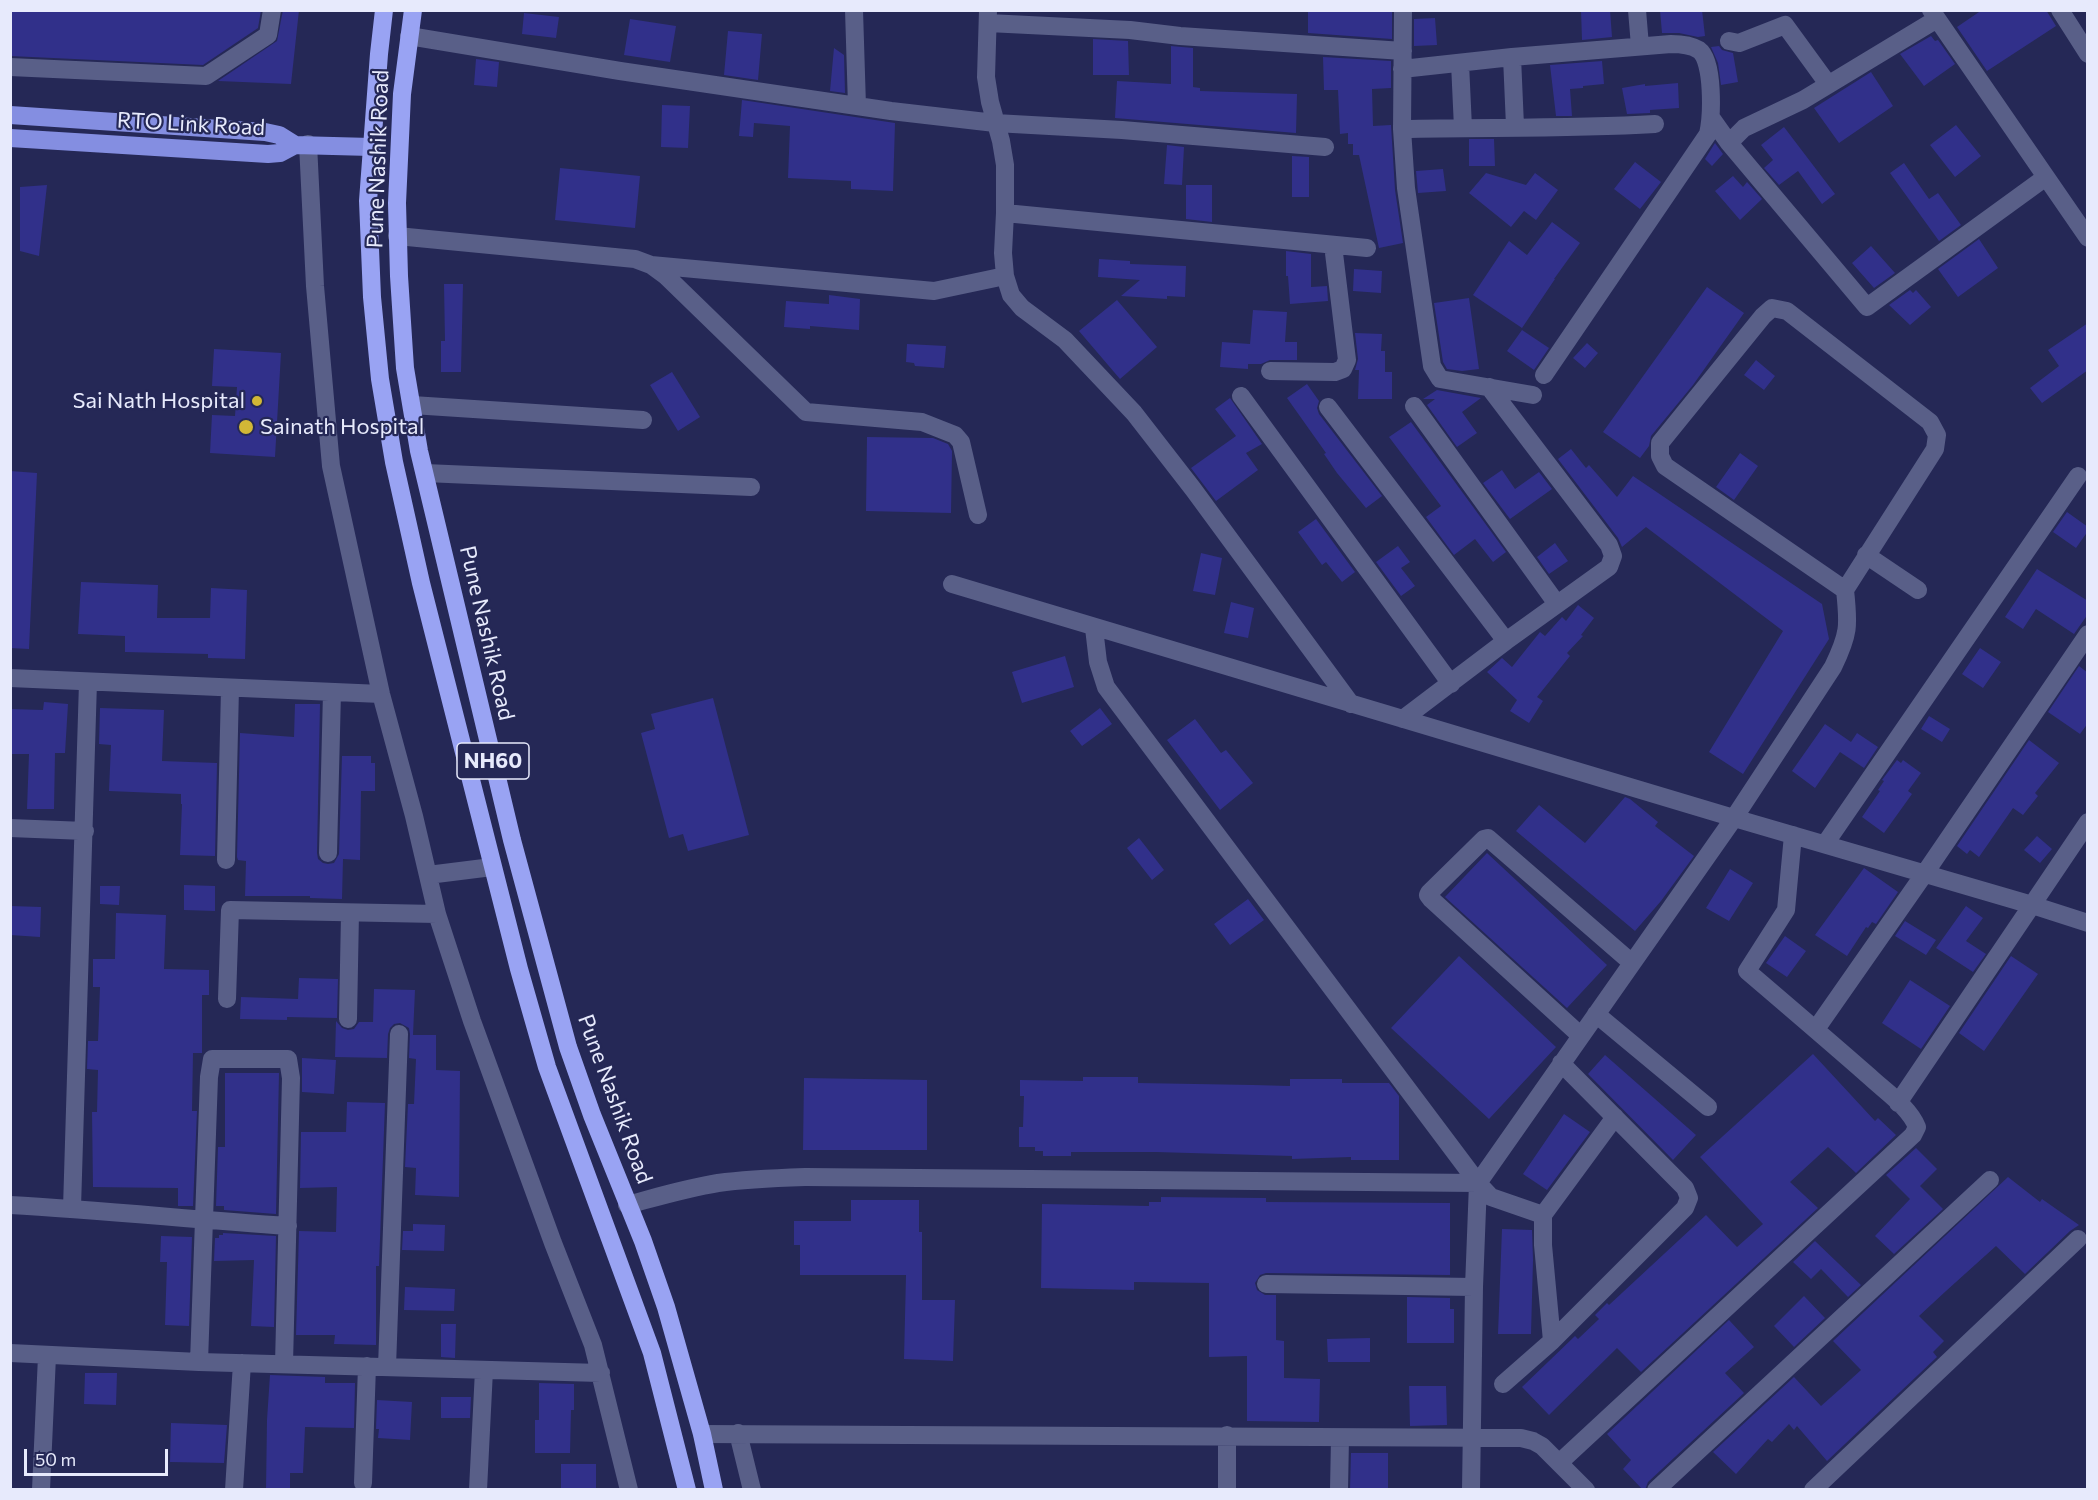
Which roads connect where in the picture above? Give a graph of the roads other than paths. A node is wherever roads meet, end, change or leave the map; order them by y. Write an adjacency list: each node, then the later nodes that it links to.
1 (272, 10): 17 (street)
2 (384, 10): 31 (highway, Pune Nashik Road / NH60)
3 (412, 10): 10 (highway, Pune Nashik Road / NH60)
4 (854, 10): 20 (street)
5 (1403, 10): 13 (street)
6 (1637, 10): 12 (street)
7 (2060, 10): 14 (street)
8 (1934, 14): 19 (street); 33 (street)
9 (988, 17): 13 (street); 23 (street)
10 (409, 36): 20 (street); 35 (highway, Pune Nashik Road / NH60)
11 (1729, 41): 19 (street)
12 (1640, 46): 15 (street); 22 (street)
13 (1403, 51): 18 (street)
14 (2088, 54)
15 (1512, 57): 16 (street); 25 (street)
16 (1460, 63): 18 (street); 26 (street)
17 (10, 67)
18 (1402, 69): 27 (street)
19 (1828, 84): 29 (street)
20 (857, 106): 23 (street)
21 (10, 116): 30 (main road, RTO Link Road)
22 (1712, 119): 29 (street); 42 (street)
23 (995, 123): 32 (street); 34 (street)
24 (1655, 123): 25 (street)
25 (1515, 126): 26 (street)
26 (1463, 128): 27 (street)
27 (1402, 129): 43 (street)
28 (10, 138): 30 (main road, RTO Link Road)
29 (1729, 143): 33 (street)
30 (301, 145): 31 (main road); 67 (street)
31 (371, 147): 78 (highway, Pune Nashik Road / NH60)
32 (1325, 147)
33 (2046, 177): 36 (street)
34 (1005, 213): 37 (street); 40 (street)
35 (397, 236): 39 (street); 46 (highway, Pune Nashik Road / NH60)
36 (2088, 238)
37 (1333, 245): 38 (street); 41 (street)
38 (1367, 248)
39 (651, 265): 40 (street); 53 (street)
40 (1005, 276): 68 (street)
41 (1270, 371)
42 (1544, 375)
43 (1490, 387): 44 (street); 58 (street)
44 (1533, 395)
45 (1241, 396): 64 (street)
46 (411, 405): 49 (street); 50 (highway, Pune Nashik Road / NH60)
47 (1328, 406): 61 (street)
48 (1414, 406): 58 (street)
49 (643, 420)
50 (425, 473): 52 (street); 99 (highway, Pune Nashik Road / NH60)
51 (2078, 476): 75 (street)
52 (751, 487)
53 (978, 515)
54 (1866, 555): 56 (street); 56 (street); 57 (street)
55 (952, 584): 59 (street)
56 (1845, 590): 70 (street)
57 (1918, 590)
58 (1557, 604): 61 (street)
59 (1094, 628): 68 (street); 97 (street)
60 (2088, 634): 79 (street)
61 (1506, 641): 64 (street)
62 (10, 678): 63 (street)
63 (88, 682): 65 (street); 73 (street)
64 (1450, 684): 69 (street)
65 (230, 688): 66 (street); 77 (street)
66 (332, 692): 67 (street); 76 (street)
67 (381, 694): 80 (street)
68 (1351, 704): 69 (street)
69 (1403, 719): 70 (street)
70 (1734, 818): 74 (street); 85 (street)
71 (2088, 822): 81 (street)
72 (10, 828): 73 (street)
73 (85, 831): 100 (street)
74 (1793, 835): 75 (street); 89 (street)
75 (1825, 844): 79 (street)
76 (328, 853)
77 (226, 860)
78 (492, 867): 80 (street); 129 (highway, Pune Nashik Road / NH60)
79 (1925, 873): 81 (street); 89 (street)
80 (428, 875): 83 (street)
81 (2032, 905): 84 (street); 93 (street)
82 (350, 913): 83 (street); 86 (street); 88 (street)
83 (437, 914): 116 (street)
84 (2088, 923)
85 (1632, 963): 87 (street); 91 (street)
86 (227, 999)
87 (1596, 1014): 91 (street); 94 (street)
88 (348, 1019)
89 (1816, 1029): 93 (street)
90 (399, 1034): 114 (street)
91 (1581, 1036): 92 (street)
92 (1562, 1063): 95 (street); 97 (street)
93 (1898, 1103): 123 (street)
94 (1708, 1107)
95 (1615, 1117): 101 (street); 107 (street)
96 (1990, 1180): 136 (street)
97 (1478, 1183): 99 (street); 101 (street); 106 (street)
98 (10, 1205): 100 (street)
99 (627, 1205): 119 (highway, Pune Nashik Road / NH60)
100 (72, 1208): 102 (street)
101 (1543, 1215): 107 (street)
102 (204, 1221): 103 (street); 103 (street); 110 (street)
103 (288, 1226): 112 (street)
104 (2078, 1239): 137 (street)
105 (1266, 1284): 106 (street)
106 (1474, 1287): 122 (street)
107 (1552, 1341): 117 (street)
108 (10, 1353): 109 (street)
109 (47, 1356): 110 (street); 125 (street)
110 (199, 1362): 111 (street)
111 (242, 1363): 112 (street); 126 (street)
112 (284, 1364): 113 (street)
113 (367, 1366): 114 (street); 124 (street)
114 (387, 1367): 115 (street)
115 (484, 1370): 116 (street); 127 (street)
116 (601, 1373): 128 (street)
117 (1503, 1384)
118 (738, 1433): 119 (street); 120 (street); 131 (street)
119 (702, 1434): 130 (highway, Pune Nashik Road / NH60)
120 (1227, 1435): 121 (street); 132 (street)
121 (1340, 1437): 122 (street); 133 (street)
122 (1472, 1437): 123 (street); 134 (street)
123 (1559, 1463): 135 (street)
124 (363, 1483)
125 (42, 1490)
126 (234, 1490)
127 (478, 1490)
128 (629, 1490)
129 (687, 1490)
130 (714, 1490)
131 (752, 1490)
132 (1227, 1490)
133 (1339, 1490)
134 (1470, 1490)
135 (1586, 1490)
136 (1656, 1490)
137 (1813, 1490)

